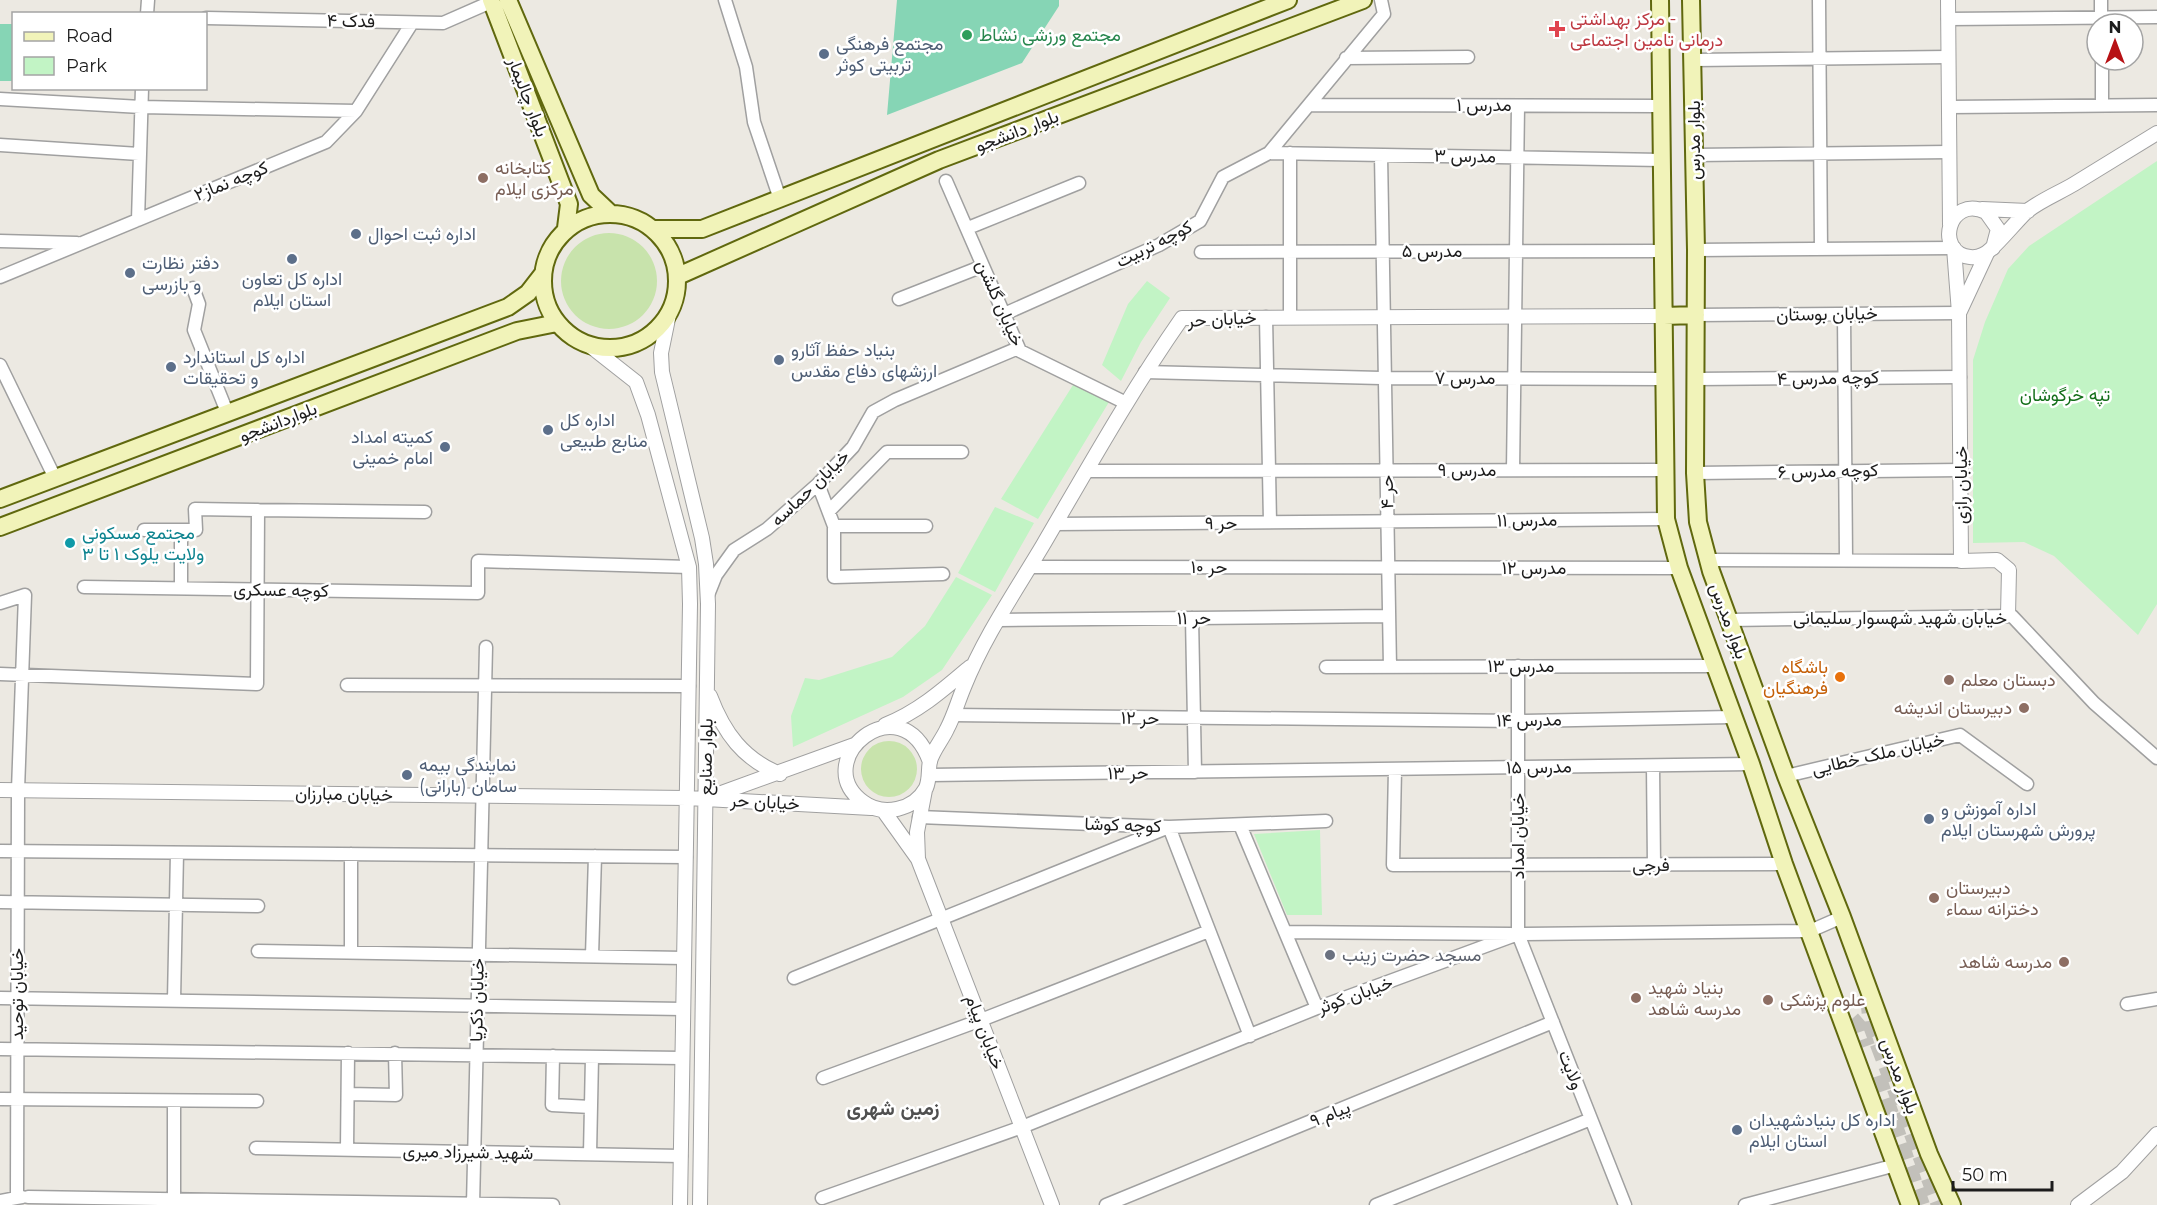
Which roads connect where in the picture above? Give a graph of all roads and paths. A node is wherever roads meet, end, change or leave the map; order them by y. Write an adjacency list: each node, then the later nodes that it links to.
1 (725, 0): 43 (street)
2 (1288, 0): 43 (main road, بلوار دانشجو)
3 (1363, 0): 65 (main road, بلوار دانشجو)
4 (1381, 0): 16 (street, کوچه تربیت)
5 (1660, 0): 25 (main road, بلوار مدرس)
6 (1691, 0): 18 (main road, بلوار مدرس)
7 (1819, 0): 17 (street)
8 (1948, 0): 11 (street)
9 (497, 1): 13 (street, فدک ۴); 46 (main road, بلوار چالیمار); 49 (main road, بلوار چالیمار)
10 (207, 18): 13 (street, فدک ۴)
11 (1948, 19): 12 (street); 15 (street)
12 (2085, 21)
13 (412, 23): 29 (street, کوچه نماز۲)
14 (1468, 57): 16 (street)
15 (1948, 57): 17 (street); 28 (street)
16 (1346, 58): 22 (street, کوچه تربیت)
17 (1819, 59): 18 (street); 35 (street)
18 (1694, 60): 37 (main road, بلوار مدرس)
19 (2102, 72): 26 (street)
20 (142, 90): 27 (street)
21 (0, 99): 27 (street)
22 (1310, 105): 24 (street, مدرس ۱); 33 (street, کوچه تربیت)
23 (2157, 105): 26 (street)
24 (1518, 106): 25 (street, مدرس ۱); 39 (street)
25 (1659, 106): 40 (main road, بلوار مدرس)
26 (2102, 106): 28 (street)
27 (141, 107): 29 (street); 36 (street)
28 (1949, 107): 32 (street)
29 (356, 111): 47 (street, کوچه نماز۲)
30 (2157, 133): 45 (street)
31 (0, 145): 36 (street)
32 (1949, 152): 35 (street); 48 (street)
33 (1269, 153): 34 (street, مدرس ۳); 72 (street, کوچه تربیت)
34 (1290, 153): 38 (street, مدرس ۳); 58 (street)
35 (1820, 153): 37 (street); 55 (street)
36 (139, 154): 47 (street)
37 (1694, 154): 56 (main road, بلوار مدرس)
38 (1381, 155): 39 (street, مدرس ۳); 59 (street, حر ۴)
39 (1517, 158): 40 (street, مدرس ۳); 60 (street)
40 (1661, 160): 61 (main road, بلوار مدرس)
41 (946, 181): 50 (street, خیابان گلشن)
42 (1079, 183): 50 (street)
43 (780, 199): 51 (main road, بلوار دانشجو)
44 (1980, 209): 45 (street); 48 (street); 57 (street)
45 (2028, 211): 57 (street)
46 (610, 213): 49 (main road); 51 (main road)
47 (138, 220): 53 (street, کوچه نماز۲)
48 (1950, 225): 54 (street)
49 (566, 228): 64 (main road)
50 (968, 228): 63 (street, خیابان گلشن)
51 (653, 229): 65 (main road)
52 (0, 241): 53 (street)
53 (81, 243): 66 (street, کوچه نماز۲)
54 (1954, 248): 55 (street); 57 (street); 69 (street, خیابان رازی)
55 (1821, 249): 56 (street)
56 (1696, 250): 73 (main road, بلوار مدرس)
57 (1990, 250): 69 (street)
58 (1290, 251): 59 (street, مدرس ۵); 62 (street, مدرس ۵); 77 (street)
59 (1382, 251): 60 (street, مدرس ۵); 78 (street, حر ۴)
60 (1516, 251): 61 (street, مدرس ۵); 74 (street)
61 (1663, 251): 75 (main road, بلوار مدرس)
62 (1201, 252)
63 (983, 266): 68 (street); 72 (street, خیابان گلشن)
64 (542, 276): 79 (main road); 92 (main road, بلواردانشجو)
65 (678, 276): 70 (main road)
66 (0, 277)
67 (193, 288): 92 (street)
68 (899, 299)
69 (1959, 313): 71 (street, خیابان بوستان); 86 (street, خیابان رازی)
70 (669, 314): 80 (main road); 128 (street, بلوار صنایع)
71 (1844, 314): 73 (street, خیابان بوستان); 88 (street)
72 (1002, 315): 81 (street, خیابان گلشن)
73 (1696, 315): 75 (main road); 90 (main road, بلوار مدرس)
74 (1515, 316): 75 (street, خیابان حر); 78 (street, خیابان حر); 85 (street)
75 (1664, 316): 89 (main road, بلوار مدرس)
76 (1266, 317): 77 (street, خیابان حر); 83 (street, خیابان حر); 84 (street)
77 (1290, 317): 78 (street, خیابان حر)
78 (1383, 317): 87 (street, حر ۴)
79 (557, 323): 80 (main road); 114 (main road, بلواردانشجو)
80 (589, 345): 120 (street, بلوار صنایع)
81 (1020, 351): 91 (street, خیابان گلشن); 103 (street, خیابان حماسه)
82 (0, 364): 102 (street)
83 (1144, 372): 84 (street, مدرس ۷); 91 (street, خیابان حر)
84 (1267, 376): 87 (street, مدرس ۷); 98 (street)
85 (1515, 377): 87 (street, مدرس ۷); 89 (street, مدرس ۷); 94 (street)
86 (1960, 377): 88 (street, کوچه مدرس ۴); 96 (street, خیابان رازی)
87 (1384, 378): 99 (street, حر ۴)
88 (1845, 378): 90 (street, کوچه مدرس ۴); 100 (street)
89 (1663, 379): 95 (main road, بلوار مدرس)
90 (1696, 379): 101 (main road, بلوار مدرس)
91 (1126, 403): 97 (street, خیابان حر)
92 (227, 412): 102 (main road, بلواردانشجو)
93 (962, 452): 106 (street)
94 (1514, 470): 95 (street, مدرس ۹); 99 (street, مدرس ۹)
95 (1665, 470): 108 (main road, بلوار مدرس)
96 (1961, 470): 100 (street, کوچه مدرس ۶); 119 (street, خیابان رازی)
97 (1086, 471): 98 (street, مدرس ۹); 111 (street, خیابان حر)
98 (1269, 471): 99 (street, مدرس ۹); 110 (street)
99 (1386, 471): 109 (street, حر ۴)
100 (1845, 471): 101 (street, کوچه مدرس ۶); 118 (street)
101 (1695, 473): 117 (main road, بلوار مدرس)
102 (55, 478): 104 (main road, بلواردانشجو)
103 (818, 484): 106 (street); 128 (street, خیابان حماسه)
104 (0, 499)
105 (258, 510): 107 (street); 116 (street); 127 (street)
106 (830, 510): 112 (street)
107 (424, 512)
108 (1666, 519): 109 (street, مدرس ۱۱); 123 (main road, بلوار مدرس)
109 (1387, 521): 110 (street, حر ۹); 122 (street, حر ۴)
110 (1270, 522): 111 (street, حر ۹)
111 (1055, 524): 121 (street, خیابان حر)
112 (834, 526): 113 (street); 124 (street)
113 (926, 526)
114 (0, 527)
115 (144, 530): 116 (street)
116 (181, 530): 126 (street)
117 (1708, 560): 118 (street); 134 (main road, بلوار مدرس)
118 (1846, 560): 119 (street)
119 (1961, 561): 130 (street)
120 (689, 567): 127 (street, کوچه عسکری); 144 (street, بلوار صنایع)
121 (1030, 567): 122 (street, حر ۱۰); 133 (street, خیابان حر)
122 (1388, 568): 123 (street, مدرس ۱۲); 131 (street, حر ۴)
123 (1679, 568): 138 (main road, بلوار مدرس)
124 (943, 574)
125 (84, 587): 126 (street, کوچه عسکری)
126 (181, 587): 127 (street, کوچه عسکری)
127 (256, 590): 142 (street)
128 (708, 596): 146 (street, بلوار صنایع)
129 (0, 603): 142 (street)
130 (2008, 615): 134 (street, خیابان شهید شهسوار سلیمانی); 154 (street, خیابان شهید شهسوار سلیمانی)
131 (1389, 616): 132 (street, حر ۱۱); 140 (street, حر ۴)
132 (1192, 618): 133 (street, حر ۱۱); 149 (street)
133 (999, 620): 136 (street, خیابان حر)
134 (1729, 620): 163 (main road, بلوار مدرس)
135 (486, 647): 145 (street, خیابان ذکریا)
136 (973, 663): 147 (street, خیابان حر); 152 (street, خیابان حر)
137 (1518, 666): 138 (street, مدرس ۱۳); 140 (street, مدرس ۱۳); 151 (street, خیابان امداد)
138 (1716, 666): 148 (main road, بلوار مدرس)
139 (1326, 667): 140 (street, مدرس ۱۳)
140 (1390, 667)
141 (0, 674): 142 (street)
142 (22, 674): 166 (street)
143 (347, 686): 145 (street)
144 (689, 686): 145 (street); 168 (street, بلوار صنایع)
145 (485, 687): 167 (street, خیابان ذکریا)
146 (707, 689): 161 (street); 169 (street, بلوار صنایع)
147 (953, 716): 149 (street, حر ۱۲); 162 (street, خیابان حر)
148 (1732, 717): 151 (street, مدرس ۱۴); 155 (main road, بلوار مدرس)
149 (1194, 718): 150 (street, حر ۱۲); 160 (street)
150 (1326, 720): 151 (street, مدرس ۱۴)
151 (1518, 721): 157 (street, خیابان امداد)
152 (879, 728): 153 (street); 162 (street)
153 (854, 745): 161 (street, خیابان حر); 170 (street)
154 (2157, 758)
155 (1751, 764): 156 (street, مدرس ۱۵); 183 (main road, بلوار مدرس)
156 (1653, 766): 157 (street, مدرس ۱۵); 185 (street)
157 (1518, 768): 158 (street, مدرس ۱۵); 184 (street, خیابان امداد)
158 (1395, 769): 159 (street, مدرس ۱۵); 184 (street, فرجی)
159 (1326, 770): 160 (street, ۱۳ حر)
160 (1195, 772): 162 (street, ۱۳ حر)
161 (780, 774): 169 (street, خیابان حر)
162 (928, 775): 170 (street); 171 (street, خیابان پیام)
163 (1786, 776): 164 (street, خیابان ملک خطایی); 190 (main road, بلوار مدرس)
164 (2027, 784)
165 (0, 790): 166 (street, خیابان مبارزان)
166 (18, 790): 167 (street, خیابان مبارزان); 176 (street, خیابان توحید)
167 (481, 796): 168 (street, خیابان مبارزان); 179 (street, خیابان ذکریا)
168 (687, 798): 169 (street, خیابان مبارزان); 181 (street, بلوار صنایع)
169 (706, 799): 170 (street, خیابان حر); 246 (street, بلوار صنایع)
170 (878, 809): 182 (street, خیابان پیام)
171 (919, 817): 174 (street, کوچه کوشا); 182 (street, خیابان پیام)
172 (1326, 821): 173 (street, کوچه کوشا)
173 (1240, 825): 174 (street, کوچه کوشا); 194 (street)
174 (1169, 827): 191 (street); 192 (street)
175 (0, 851): 176 (street)
176 (18, 851): 177 (street); 187 (street, خیابان توحید)
177 (177, 853): 178 (street); 188 (street)
178 (351, 855): 179 (street); 197 (street)
179 (479, 856): 180 (street); 198 (street, خیابان ذکریا)
180 (595, 856): 181 (street); 199 (street)
181 (686, 857): 200 (street, بلوار صنایع)
182 (918, 859): 191 (street, خیابان پیام)
183 (1784, 864): 185 (street, فرجی); 193 (main road, بلوار مدرس)
184 (1518, 865): 185 (street, فرجی); 195 (street, خیابان امداد)
185 (1654, 865)
186 (0, 902): 187 (street)
187 (18, 902): 188 (street); 203 (street, خیابان توحید)
188 (176, 906): 189 (street); 205 (street)
189 (258, 906)
190 (1842, 917): 193 (street); 253 (main road, بلوار مدرس)
191 (942, 920): 201 (street); 210 (street, خیابان پیام)
192 (1209, 931): 210 (street); 212 (street)
193 (1810, 931): 195 (street, خیابان کوثر); 236 (main road, بلوار مدرس)
194 (1286, 932): 195 (street); 208 (street)
195 (1518, 934): 208 (street, خیابان کوثر); 211 (street, ولایت)
196 (258, 951): 197 (street)
197 (351, 952): 198 (street)
198 (478, 954): 199 (street); 206 (street, خیابان ذکریا)
199 (592, 956): 200 (street)
200 (684, 958): 209 (street, بلوار صنایع)
201 (794, 978)
202 (0, 998): 203 (street)
203 (17, 998): 205 (street); 214 (street, خیابان توحید)
204 (2157, 999): 207 (street)
205 (174, 1000): 206 (street)
206 (477, 1004): 209 (street); 217 (street, خیابان ذکریا)
207 (2127, 1004)
208 (1317, 1008): 212 (street, خیابان کوثر)
209 (683, 1009): 220 (street, بلوار صنایع)
210 (981, 1020): 221 (street); 229 (street, خیابان پیام)
211 (1553, 1022): 228 (street, ولایت); 248 (street, پیام ۹)
212 (1250, 1036): 229 (street, خیابان کوثر)
213 (0, 1049): 214 (street)
214 (17, 1049): 215 (street); 224 (street, خیابان توحید)
215 (348, 1053): 216 (street); 222 (street)
216 (395, 1053): 217 (street); 222 (street)
217 (476, 1054): 218 (street); 233 (street, خیابان ذکریا)
218 (553, 1056): 219 (street); 227 (street)
219 (592, 1057): 220 (street); 227 (street)
220 (682, 1058): 235 (street, بلوار صنایع)
221 (823, 1078)
222 (348, 1094): 232 (street)
223 (0, 1099): 224 (street)
224 (17, 1099): 225 (street); 239 (street, خیابان توحید)
225 (174, 1101): 226 (street); 240 (street)
226 (256, 1101)
227 (591, 1107): 234 (street)
228 (1591, 1119): 249 (street); 250 (street, ولایت)
229 (1022, 1127): 237 (street, خیابان کوثر); 247 (street, خیابان پیام)
230 (2157, 1134): 242 (street)
231 (256, 1148): 232 (street, شهید شیرزاد میری)
232 (347, 1149): 233 (street, شهید شیرزاد میری)
233 (474, 1152): 234 (street, شهید شیرزاد میری); 243 (street, خیابان ذکریا)
234 (590, 1154): 235 (street, شهید شیرزاد میری)
235 (681, 1156): 245 (street, بلوار صنایع)
236 (1896, 1165): 251 (street); 252 (main road, بلوار مدرس)
237 (822, 1198)
238 (0, 1199): 239 (street)
239 (27, 1200): 240 (street)
240 (174, 1200): 241 (street)
241 (282, 1203): 243 (street)
242 (2082, 1204)
243 (472, 1205): 244 (street)
244 (553, 1205)
245 (680, 1205)
246 (700, 1205)
247 (1052, 1205)
248 (1106, 1205)
249 (1376, 1205)
250 (1624, 1205)
251 (1745, 1205)
252 (1910, 1205)
253 (1952, 1205)

